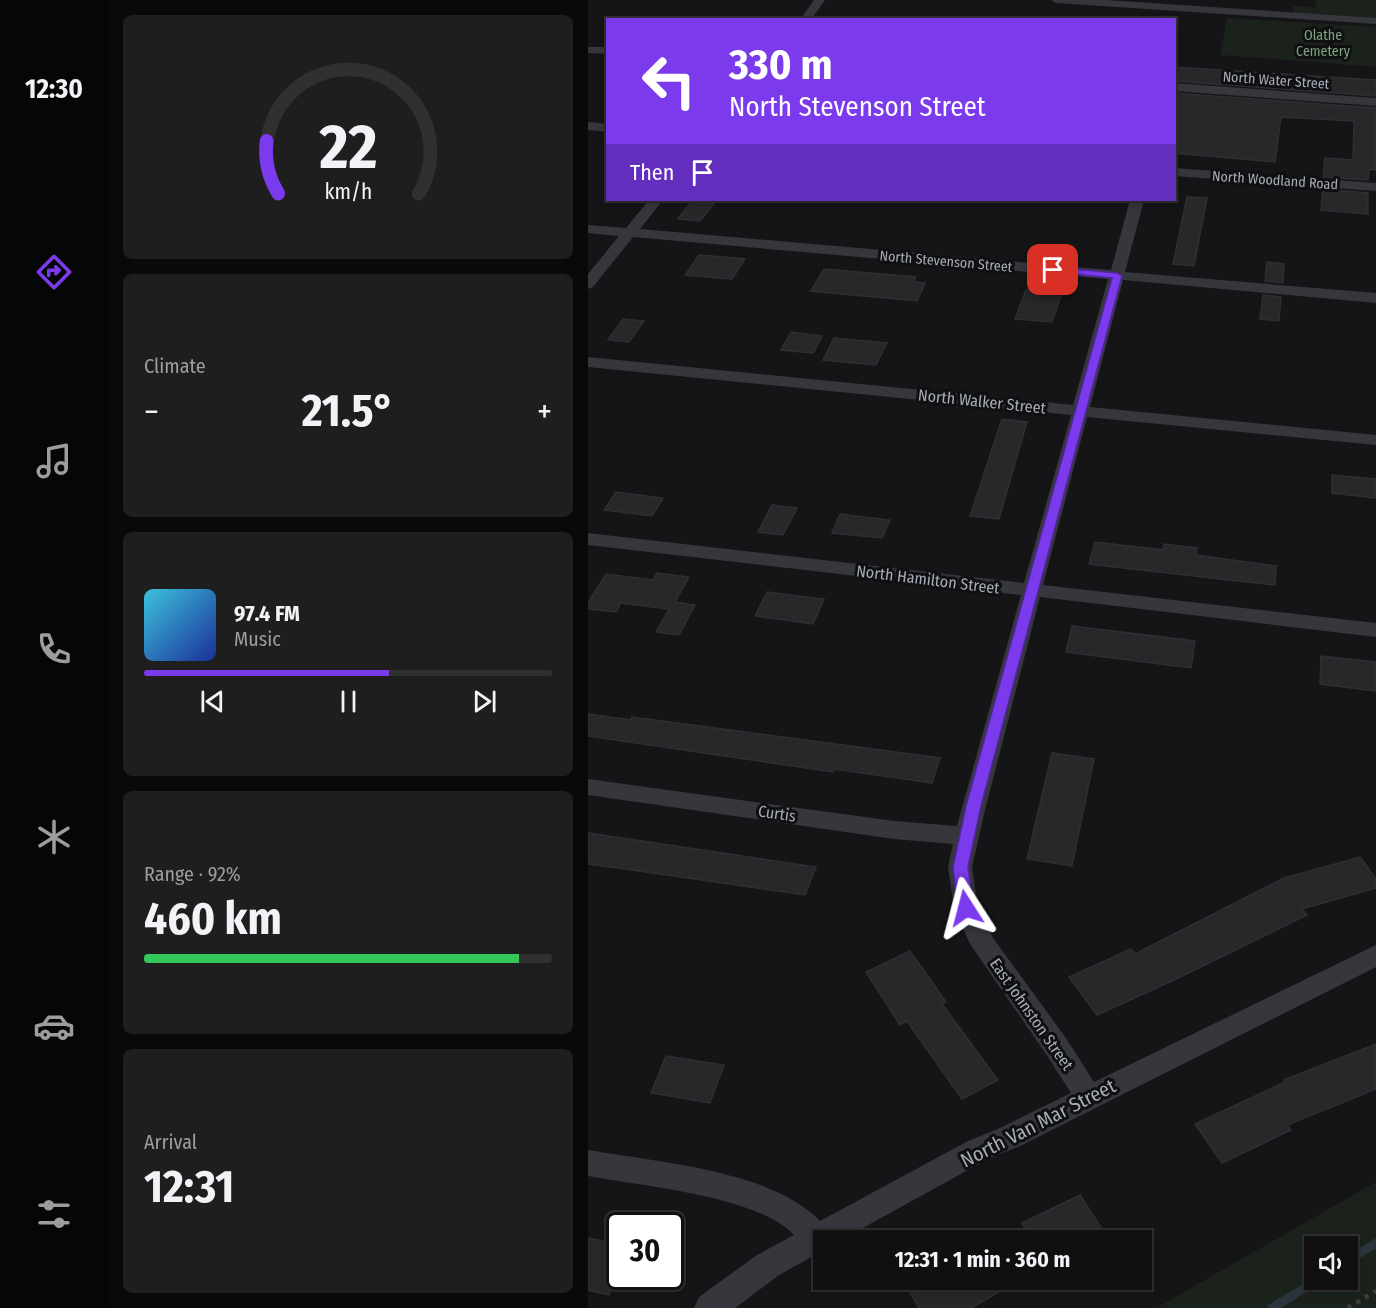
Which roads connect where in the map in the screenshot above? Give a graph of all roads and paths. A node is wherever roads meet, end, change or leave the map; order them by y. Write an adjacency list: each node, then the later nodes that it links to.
1 (820, 0): 3 (street)
2 (1056, 0): 4 (street)
3 (806, 18)
4 (1376, 21)
5 (588, 50): 6 (street)
6 (606, 51)
7 (1176, 87): 8 (street, North Water Street)
8 (1376, 102)
9 (588, 126): 10 (street)
10 (606, 128)
11 (1176, 172): 12 (street, North Woodland Road)
12 (1376, 188)
13 (655, 201): 16 (street)
14 (1137, 201): 17 (street, East Johnston Street)
15 (588, 229): 16 (street, North Stevenson Street)
16 (629, 233): 17 (street, North Stevenson Street); 18 (street)
17 (1117, 276): 19 (street, North Stevenson Street); 21 (street, East Johnston Street)
18 (588, 284)
19 (1376, 298)
20 (588, 362): 21 (street, North Walker Street)
21 (1080, 411): 22 (street, North Walker Street); 24 (street, East Johnston Street)
22 (1376, 440)
23 (588, 539): 24 (street, North Hamilton Street)
24 (1032, 591): 25 (street, North Hamilton Street); 27 (street, East Johnston Street)
25 (1376, 630)
26 (588, 787): 27 (street, Curtis)
27 (966, 836): 29 (street, East Johnston Street)
28 (1376, 955): 29 (street, North Van Mar Street)
29 (1088, 1097): 31 (street, North Van Mar Street)
30 (588, 1163): 32 (street)
31 (829, 1230)
32 (813, 1234)
33 (813, 1239): 35 (street, North Van Mar Street)
34 (1376, 1292): 36 (path)
35 (710, 1308)
36 (1348, 1308)

